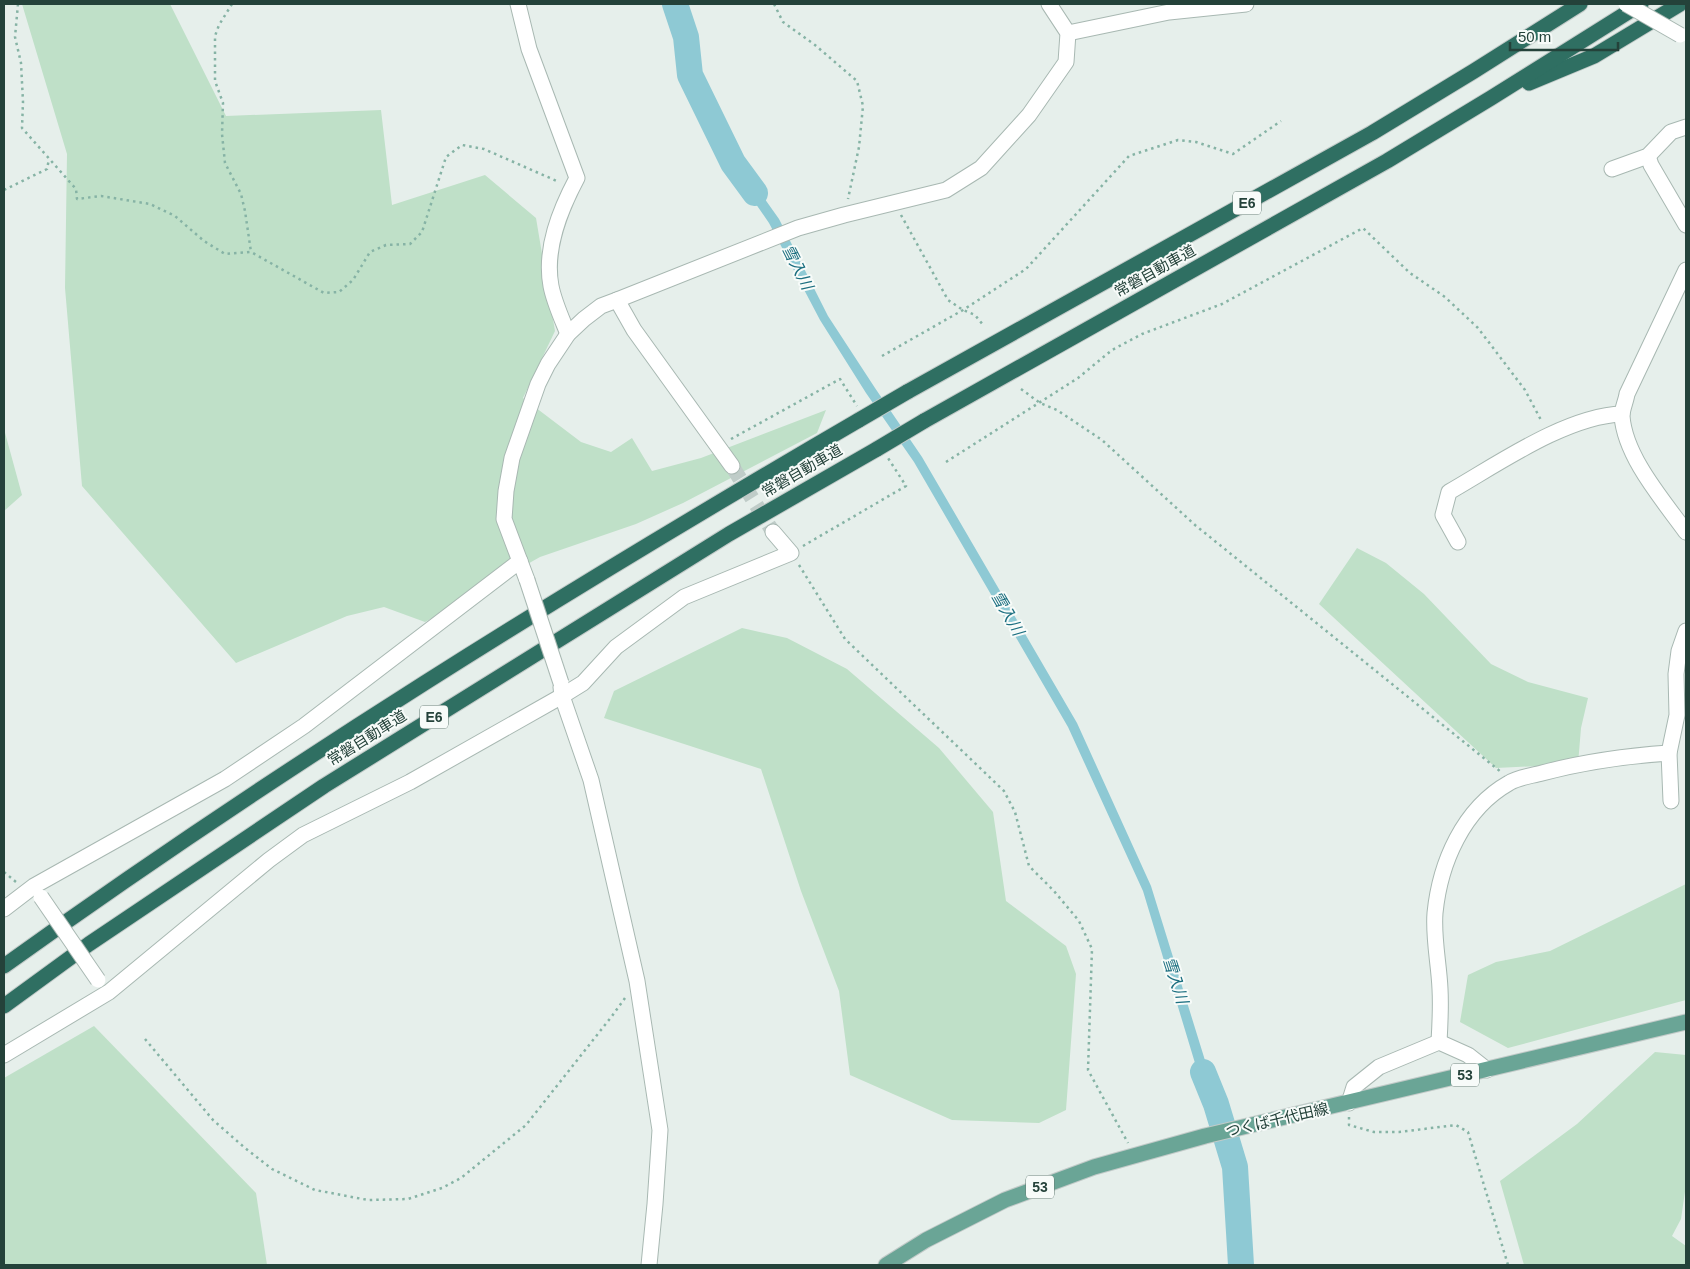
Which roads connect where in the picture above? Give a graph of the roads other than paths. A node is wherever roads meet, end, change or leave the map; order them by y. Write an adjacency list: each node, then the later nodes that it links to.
1 (518, 4): 17 (street)
2 (1049, 4): 8 (street)
3 (1246, 4): 8 (street)
4 (1580, 4): 30 (highway, 常磐自動車道 / E6, bridge)
5 (1626, 4): 9 (street, bridge)
6 (1641, 4): 10 (highway, 常磐自動車道 / E6)
7 (1680, 4): 10 (highway)
8 (1068, 33): 16 (street)
9 (1683, 37)
10 (1491, 98): 32 (highway, 常磐自動車道 / E6, bridge)
11 (1686, 127): 12 (street)
12 (1648, 156): 13 (street); 14 (street)
13 (1612, 168)
14 (1686, 224)
15 (1686, 270): 18 (street)
16 (617, 300): 17 (street); 19 (street)
17 (568, 334): 23 (street)
18 (1622, 414): 21 (street); 22 (street)
19 (732, 466)
20 (773, 532): 25 (street)
21 (1686, 532)
22 (1458, 542)
23 (520, 561): 25 (street, bridge); 28 (street)
24 (1686, 632): 26 (street)
25 (562, 689): 31 (street); 38 (street)
26 (1669, 753): 27 (street); 34 (street)
27 (1671, 801)
28 (38, 892): 29 (street); 31 (street, bridge)
29 (4, 909)
30 (4, 966)
31 (109, 992): 35 (street)
32 (4, 1006)
33 (1686, 1022): 36 (main road, つくば千代田線 / 53)
34 (1439, 1042): 36 (street); 37 (street)
35 (4, 1055)
36 (1488, 1070): 37 (main road, つくば千代田線 / 53)
37 (1350, 1103): 39 (main road, つくば千代田線 / 53)
38 (649, 1265)
39 (886, 1265)

